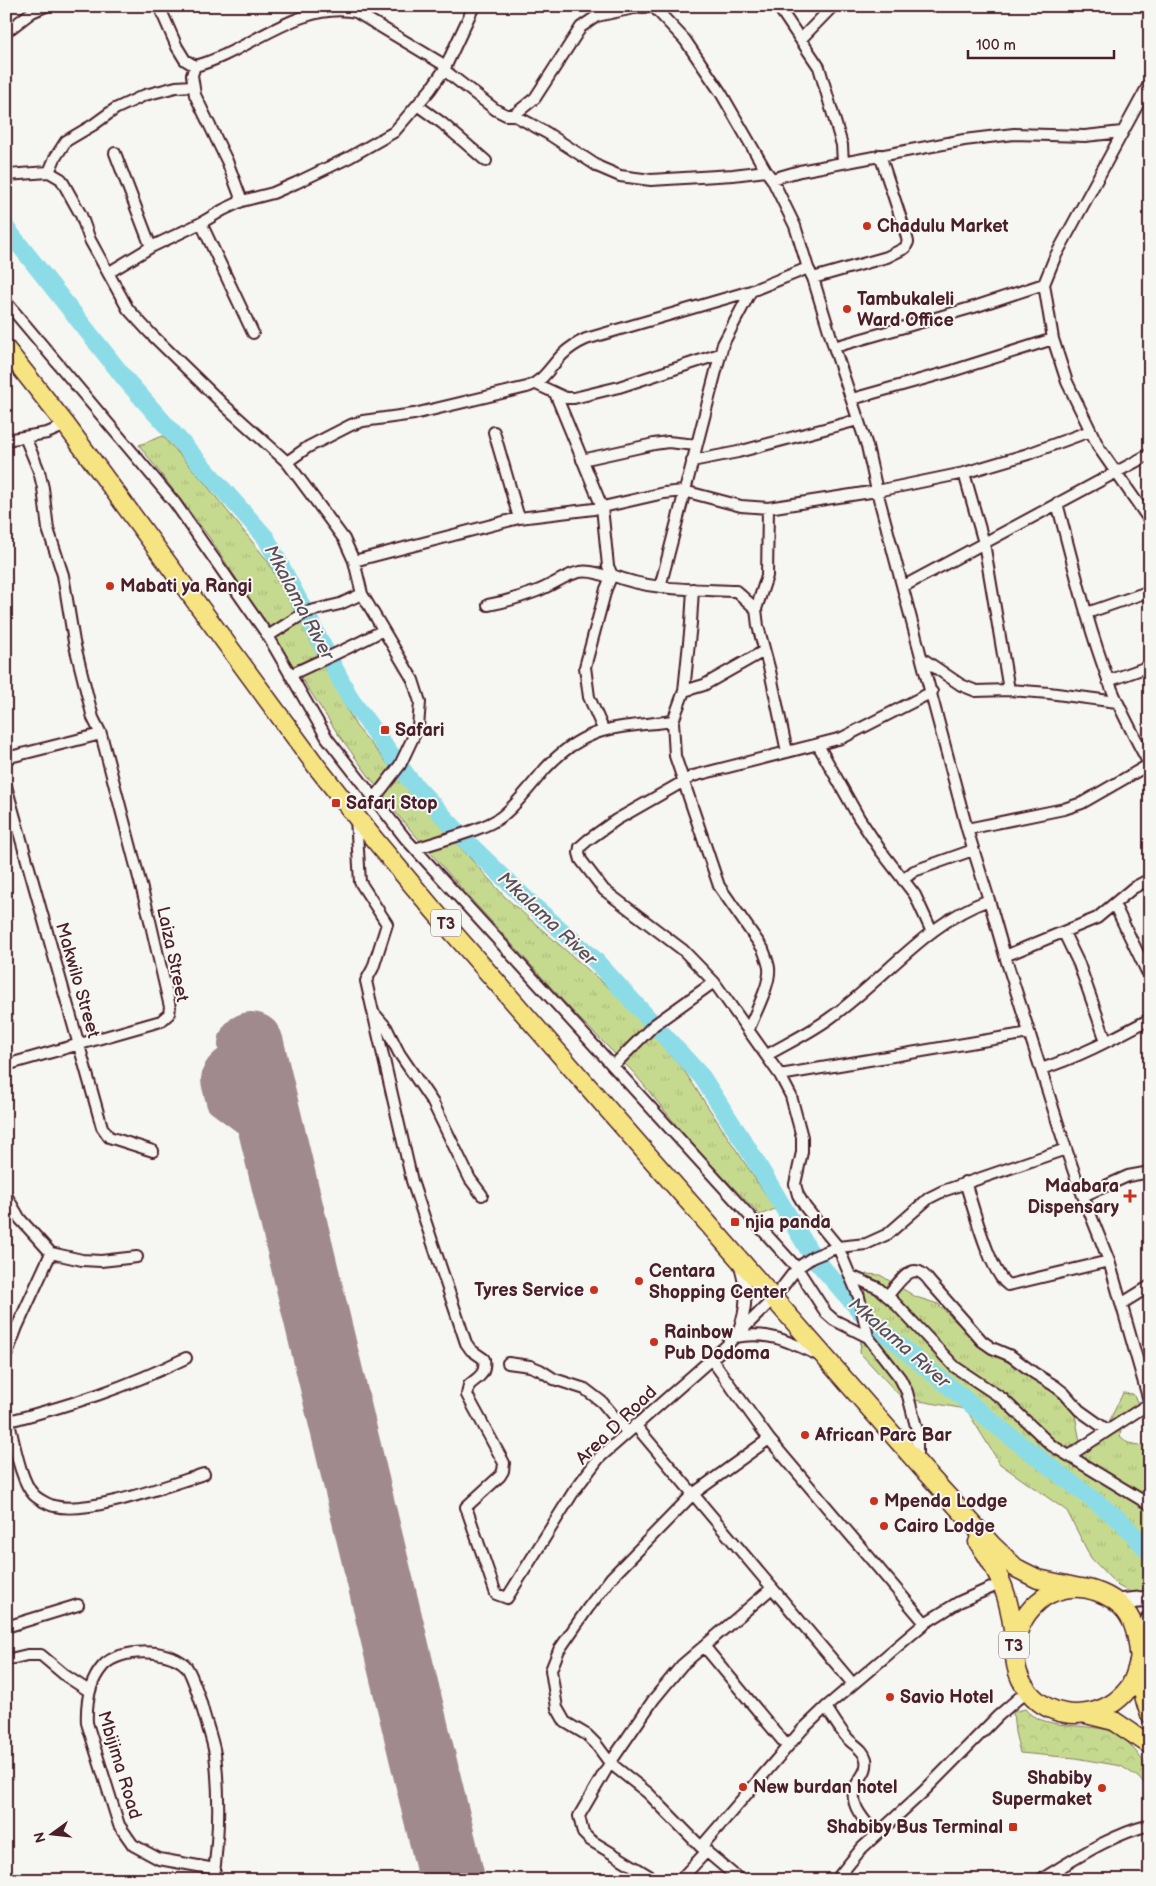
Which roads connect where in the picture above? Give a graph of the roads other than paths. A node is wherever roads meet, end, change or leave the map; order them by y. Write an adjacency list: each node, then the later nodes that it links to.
1 (46, 6): 6 (street)
2 (160, 6): 8 (street)
3 (474, 6): 9 (street)
4 (778, 6): 7 (street)
5 (833, 7): 7 (street)
6 (6, 32)
7 (801, 39): 18 (street)
8 (195, 66): 9 (street); 11 (street)
9 (445, 68): 12 (street); 13 (street)
10 (1150, 82): 14 (street)
11 (192, 86): 19 (street); 22 (street)
12 (417, 105): 17 (street); 22 (street)
13 (514, 115): 21 (street); 21 (street)
14 (1122, 132): 16 (street); 28 (street)
15 (114, 153): 24 (street)
16 (880, 155): 18 (street); 27 (street)
17 (486, 161)
18 (843, 163): 21 (street)
19 (49, 172): 20 (street); 26 (street)
20 (6, 175)
21 (769, 175): 25 (street)
22 (242, 201): 23 (street)
23 (201, 223): 24 (street); 31 (street)
24 (151, 247): 26 (street)
25 (808, 268): 27 (street); 29 (street)
26 (108, 273): 49 (street)
27 (813, 278): 33 (street)
28 (1044, 284): 32 (street); 33 (street)
29 (751, 291): 35 (street); 36 (street)
30 (6, 302): 71 (street)
31 (253, 333)
32 (1053, 339): 38 (street); 41 (street)
33 (834, 347): 38 (street)
34 (6, 349): 40 (highway, T3)
35 (720, 354): 37 (street); 45 (street)
36 (536, 384): 37 (street); 49 (street)
37 (555, 393): 47 (street)
38 (852, 399): 39 (street)
39 (858, 420): 48 (street); 52 (street)
40 (66, 425): 43 (street); 91 (highway, T3)
41 (1090, 431): 50 (street); 51 (street)
42 (494, 432): 57 (street)
43 (25, 437): 44 (street); 83 (street, Laiza Street)
44 (6, 440)
45 (696, 445): 47 (street); 48 (street)
46 (1150, 454): 50 (street)
47 (582, 460): 55 (street)
48 (692, 461): 53 (street)
49 (286, 462): 60 (street)
50 (1114, 472): 54 (street); 58 (street)
51 (964, 473): 52 (street); 59 (street)
52 (877, 490): 56 (street); 62 (street)
53 (684, 491): 55 (street); 56 (street); 63 (street)
54 (1057, 503): 59 (street); 69 (street)
55 (602, 507): 57 (street); 61 (street)
56 (768, 508): 68 (street)
57 (519, 518): 60 (street)
58 (1150, 521)
59 (984, 542): 62 (street); 77 (street)
60 (354, 561): 66 (street)
61 (611, 576): 63 (street); 67 (street); 82 (street)
62 (904, 586): 73 (street)
63 (660, 587): 64 (street)
64 (693, 589): 68 (street); 78 (street)
65 (1150, 591): 69 (street)
66 (362, 594): 70 (street); 71 (street)
67 (488, 605)
68 (756, 609): 72 (street)
69 (1087, 613): 76 (street)
70 (383, 630): 75 (street); 90 (street)
71 (268, 636): 75 (street)
72 (764, 651): 78 (street); 85 (street)
73 (923, 659): 77 (street); 79 (street)
74 (1150, 666): 76 (street)
75 (290, 676): 90 (street)
76 (1108, 681): 80 (street)
77 (1009, 690): 80 (street)
78 (684, 691): 81 (street)
79 (932, 692): 84 (street); 92 (street)
80 (1117, 702): 87 (street)
81 (673, 721): 82 (street); 88 (street)
82 (603, 729): 93 (street)
83 (101, 734): 86 (street); 111 (street, Laiza Street)
84 (818, 745): 85 (street); 96 (street)
85 (787, 752): 88 (street)
86 (6, 758)
87 (1149, 764): 92 (street)
88 (683, 781): 105 (street); 108 (street)
89 (6, 786): 111 (street, Makwilo Street)
90 (374, 799): 93 (street)
91 (356, 816): 106 (street); 127 (highway, T3)
92 (967, 829): 94 (street)
93 (415, 849): 114 (street)
94 (973, 850): 96 (street); 97 (street)
95 (1150, 879): 98 (street)
96 (903, 880): 99 (street)
97 (989, 900): 99 (street); 102 (street)
98 (1114, 904): 100 (street); 103 (street)
99 (932, 932): 112 (street)
100 (1064, 933): 102 (street); 110 (street)
101 (1150, 952): 103 (street)
102 (1005, 956): 109 (street)
103 (1142, 963): 104 (street)
104 (1150, 978)
105 (714, 982): 108 (street); 114 (street)
106 (373, 1012): 122 (street); 144 (street, Area D Road)
107 (1150, 1019): 110 (street)
108 (748, 1031): 112 (street)
109 (1029, 1033): 115 (street); 116 (street)
110 (1106, 1041): 115 (street)
111 (79, 1044): 113 (street, Laiza Street); 118 (street, Makwilo Street)
112 (768, 1055): 116 (street)
113 (6, 1065)
114 (613, 1066): 129 (street)
115 (1040, 1070): 117 (street)
116 (780, 1075): 124 (street)
117 (1066, 1149): 120 (street); 123 (street)
118 (153, 1151)
119 (1150, 1172): 123 (street)
120 (965, 1182): 124 (street); 128 (street)
121 (6, 1195): 125 (street)
122 (482, 1195)
123 (1083, 1196): 128 (street)
124 (838, 1247): 129 (street); 130 (street)
125 (51, 1253): 126 (street); 137 (street)
126 (137, 1257)
127 (738, 1257): 133 (highway, T3); 135 (street)
128 (1110, 1261): 134 (street)
129 (797, 1268): 133 (street, Area D Road); 136 (street)
130 (850, 1276): 132 (street); 136 (street)
131 (1150, 1286): 134 (street)
132 (886, 1296): 145 (street); 147 (street)
133 (774, 1298): 135 (street, Area D Road); 139 (highway, T3)
134 (1121, 1304): 142 (street)
135 (735, 1337): 139 (street); 140 (street, Area D Road)
136 (868, 1337): 148 (street)
137 (7, 1350)
138 (186, 1358): 143 (street)
139 (827, 1358): 148 (highway, T3)
140 (712, 1360): 144 (street, Area D Road); 146 (street)
141 (508, 1363): 144 (street)
142 (1150, 1403): 145 (street)
143 (8, 1416): 149 (street)
144 (631, 1429): 150 (street)
145 (1107, 1430): 147 (street)
146 (769, 1439): 150 (street); 159 (street)
147 (1069, 1456): 151 (street)
148 (920, 1465): 152 (highway, T3); 154 (highway, T3)
149 (204, 1474)
150 (693, 1494): 153 (street); 174 (street)
151 (1150, 1505)
152 (1002, 1583): 159 (street); 162 (highway, T3)
153 (772, 1588): 163 (street); 166 (street)
154 (1080, 1588): 156 (highway, T3); 162 (highway, T3)
155 (1150, 1599): 156 (main road)
156 (1117, 1602): 161 (highway, T3)
157 (78, 1605): 160 (street)
158 (1150, 1618): 161 (main road)
159 (925, 1623): 166 (street)
160 (6, 1627)
161 (1139, 1637): 164 (highway, T3)
162 (1014, 1645): 167 (highway, T3)
163 (704, 1646): 173 (street); 174 (street)
164 (1140, 1658): 170 (highway, T3); 171 (highway, T3)
165 (6, 1660): 168 (street)
166 (853, 1684): 169 (street)
167 (1028, 1690): 170 (highway, T3); 176 (street)
168 (89, 1691): 178 (street, Mbijima Road); 178 (street, Mbijima Road)
169 (826, 1707): 173 (street); 176 (street)
170 (1085, 1714): 172 (highway, T3)
171 (1150, 1714)
172 (1150, 1745)
173 (787, 1746): 177 (street)
174 (610, 1763): 177 (street); 180 (street)
175 (1150, 1825): 184 (street)
176 (876, 1834): 183 (street)
177 (704, 1849): 181 (street); 182 (street)
178 (215, 1869): 179 (street, Mbijima Road)
179 (213, 1880)
180 (656, 1880)
181 (680, 1880)
182 (740, 1880)
183 (836, 1880)
184 (1040, 1880)

